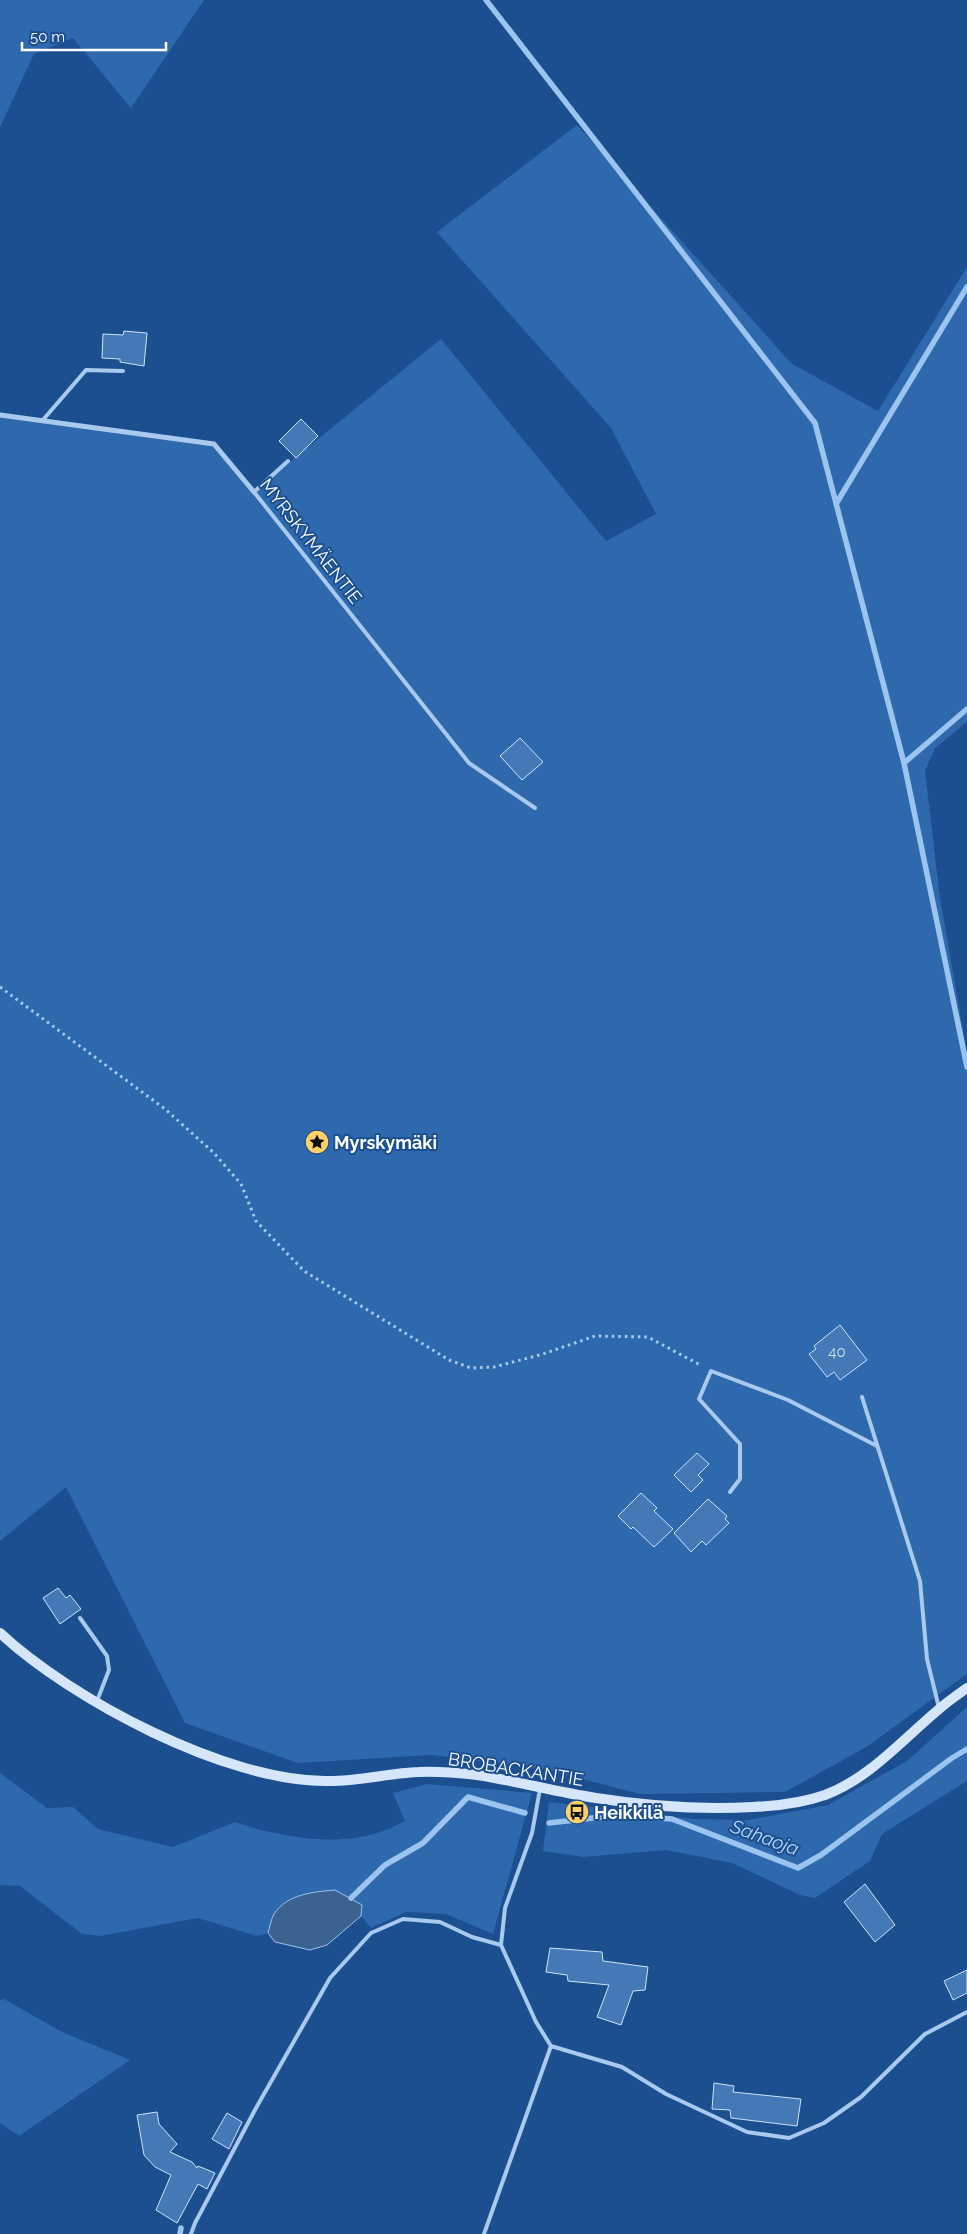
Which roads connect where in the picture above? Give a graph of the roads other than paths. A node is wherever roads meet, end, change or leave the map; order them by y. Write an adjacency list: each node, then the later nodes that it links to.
1 (123, 371): 3 (lane)
2 (0, 415): 3 (street, MYRSKYMÄENTIE)
3 (42, 421): 5 (street, MYRSKYMÄENTIE)
4 (288, 461): 5 (lane)
5 (254, 492): 6 (lane, MYRSKYMÄENTIE)
6 (535, 808)
7 (862, 1397): 8 (lane)
8 (877, 1446): 9 (lane); 14 (lane)
9 (730, 1492)
10 (80, 1618): 13 (lane)
11 (0, 1634): 13 (street, BROBACKANTIE)
12 (967, 1688): 14 (street, BROBACKANTIE)
13 (97, 1703): 15 (street, BROBACKANTIE)
14 (939, 1708): 15 (street, BROBACKANTIE)
15 (541, 1787): 16 (lane)
16 (501, 1945): 18 (lane); 19 (lane)
17 (967, 2012): 18 (lane)
18 (551, 2046): 20 (lane)
19 (191, 2234)
20 (484, 2234)

